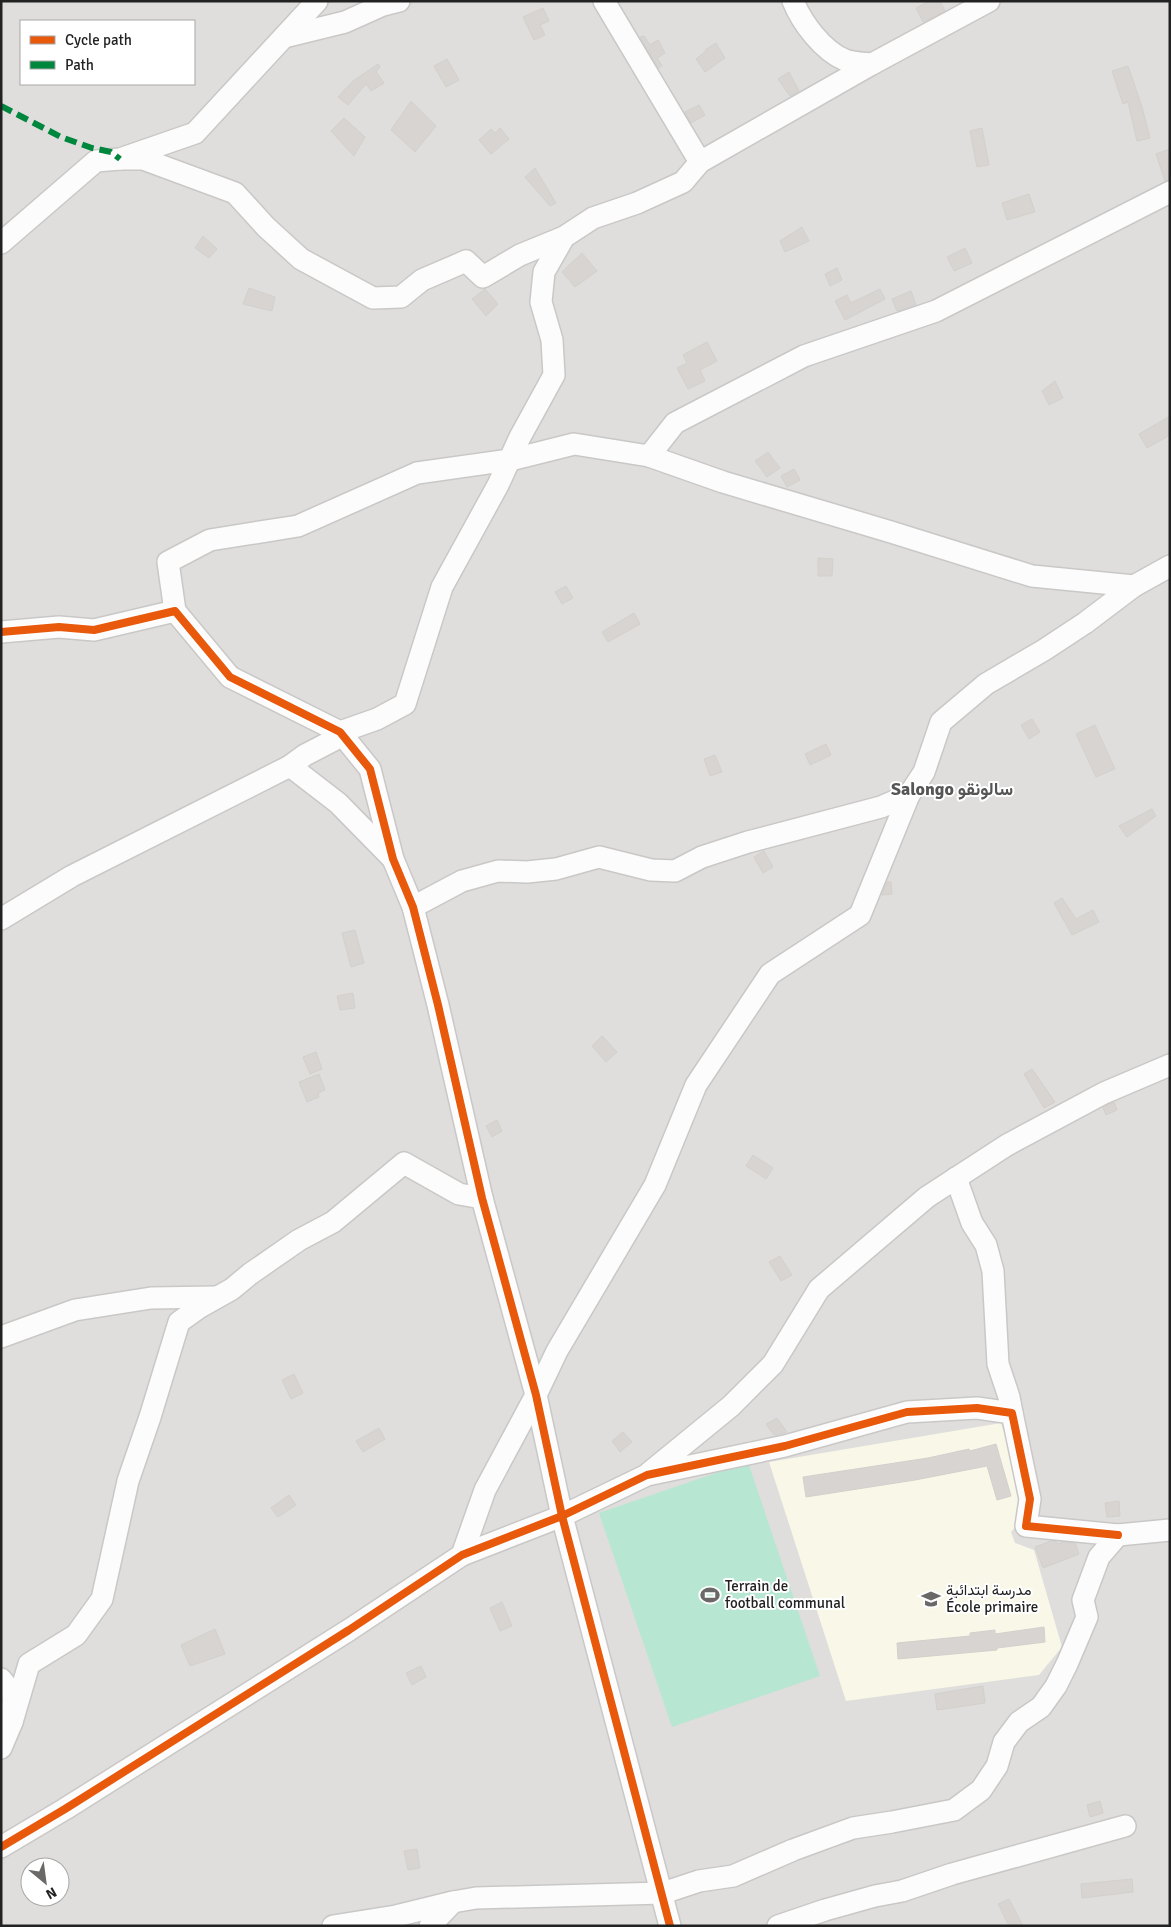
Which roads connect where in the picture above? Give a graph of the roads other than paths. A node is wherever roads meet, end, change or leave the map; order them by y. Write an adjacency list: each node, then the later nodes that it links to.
1 (317, 1): 6 (street)
2 (399, 1): 6 (street)
3 (604, 1): 9 (street)
4 (793, 1): 7 (street)
5 (978, 4): 7 (street)
6 (284, 38): 8 (street)
7 (872, 64): 9 (street)
8 (120, 160): 11 (street); 12 (street)
9 (700, 162): 11 (street)
10 (1170, 192): 13 (street)
11 (564, 237): 14 (street)
12 (1, 244)
13 (649, 456): 14 (street); 16 (street)
14 (510, 460): 17 (street); 19 (street)
15 (1170, 566): 16 (street)
16 (1134, 586): 21 (street)
17 (175, 611): 18 (street); 19 (street)
18 (1, 632)
19 (340, 732): 20 (street); 22 (street)
20 (290, 766): 22 (street); 24 (street)
21 (909, 795): 23 (street); 30 (street)
22 (393, 859): 23 (street)
23 (413, 907): 27 (street)
24 (1, 919)
25 (1170, 1065): 26 (street)
26 (956, 1178): 31 (street); 32 (street)
27 (482, 1198): 28 (street); 30 (street)
28 (217, 1297): 29 (street); 38 (street)
29 (1, 1337)
30 (536, 1395): 33 (street); 36 (street)
31 (1012, 1413): 32 (street); 35 (street)
32 (647, 1474): 33 (street)
33 (562, 1516): 36 (street); 42 (street)
34 (1170, 1530): 35 (street)
35 (1118, 1535): 42 (street)
36 (462, 1555): 41 (street)
37 (1, 1679): 38 (street)
38 (12, 1722): 39 (street)
39 (1, 1748)
40 (1125, 1826): 47 (street)
41 (1, 1847)
42 (663, 1893): 43 (street); 46 (street)
43 (453, 1902): 44 (street); 45 (street)
44 (333, 1926)
45 (430, 1926)
46 (670, 1926)
47 (778, 1926)

